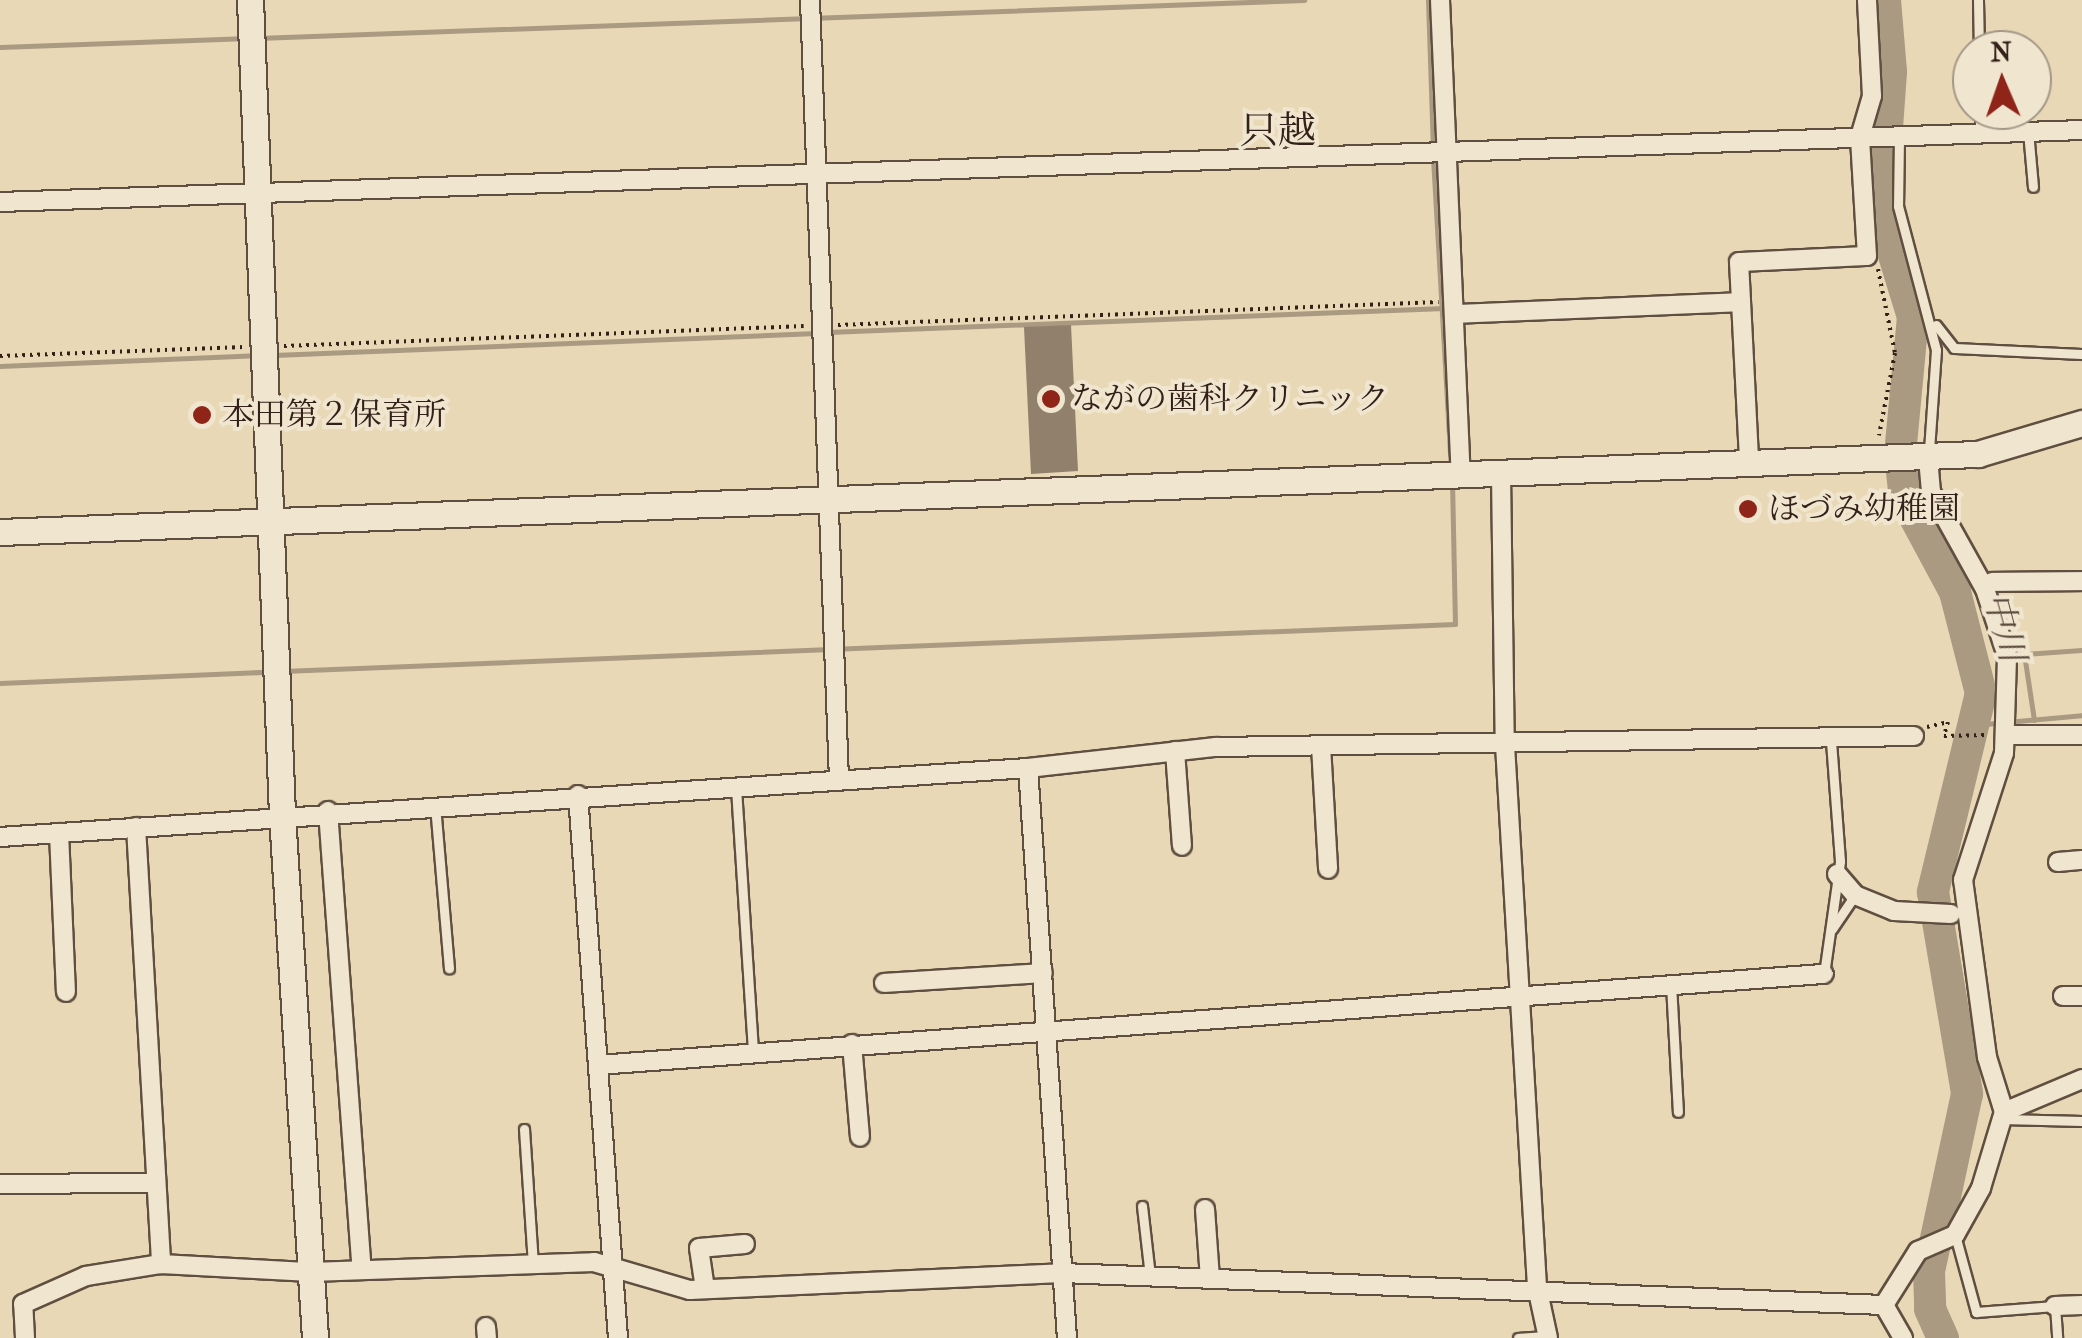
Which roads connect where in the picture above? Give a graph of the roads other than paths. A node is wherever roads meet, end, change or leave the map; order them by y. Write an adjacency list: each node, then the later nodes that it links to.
1 (250, 0): 15 (street)
2 (810, 0): 13 (street)
3 (1440, 0): 12 (street)
4 (1867, 0): 11 (street)
5 (1978, 0): 6 (lane)
6 (1979, 30)
7 (2082, 130): 8 (street)
8 (2028, 131): 9 (street); 14 (lane)
9 (1980, 132): 10 (street)
10 (1899, 134): 11 (street); 19 (lane)
11 (1860, 137): 12 (street); 17 (street)
12 (1445, 152): 13 (street); 18 (street)
13 (814, 171): 15 (street); 26 (street)
14 (2033, 188)
15 (259, 190): 16 (street); 27 (street)
16 (0, 202)
17 (1741, 302): 18 (street); 23 (street)
18 (1454, 308): 24 (street)
19 (1933, 318): 20 (lane); 22 (lane)
20 (2082, 354)
21 (2082, 423): 22 (street)
22 (1928, 454): 23 (street); 31 (street)
23 (1748, 460): 25 (street)
24 (1462, 473): 25 (street); 26 (street)
25 (1500, 474): 35 (street)
26 (828, 500): 27 (street); 39 (street)
27 (270, 522): 28 (street); 44 (street)
28 (0, 532)
29 (2082, 581): 30 (street)
30 (1992, 582)
31 (2007, 734): 32 (street); 53 (street)
32 (2082, 735)
33 (1914, 736): 34 (street)
34 (1831, 742): 35 (street); 52 (lane)
35 (1505, 745): 36 (street); 63 (street)
36 (1321, 746): 37 (street); 51 (street)
37 (1176, 751): 38 (street); 48 (street)
38 (1028, 768): 39 (street); 58 (street)
39 (839, 780): 40 (street)
40 (736, 786): 41 (street); 67 (lane)
41 (578, 795): 42 (street); 68 (street)
42 (435, 802): 43 (street); 57 (lane)
43 (328, 811): 44 (street); 84 (street)
44 (282, 815): 45 (street); 85 (street)
45 (136, 827): 46 (street); 76 (street)
46 (59, 832): 47 (street); 62 (street)
47 (0, 837)
48 (1182, 846)
49 (2082, 860): 50 (street)
50 (2058, 862)
51 (1328, 869)
52 (1838, 874): 54 (street); 56 (lane)
53 (1963, 880): 55 (street); 64 (street)
54 (1855, 895): 55 (street); 56 (lane)
55 (1947, 914): 64 (street)
56 (1828, 937): 59 (lane)
57 (449, 968)
58 (1043, 972): 60 (street); 65 (street)
59 (1824, 974): 61 (street)
60 (884, 983)
61 (1671, 984): 63 (street); 70 (lane)
62 (66, 992)
63 (1525, 995): 65 (street); 89 (street)
64 (1981, 995): 71 (street)
65 (1048, 1028): 66 (street); 86 (street)
66 (852, 1044): 67 (street); 74 (street)
67 (753, 1052): 68 (street)
68 (598, 1065): 83 (street)
69 (2082, 1079): 71 (street)
70 (1678, 1112)
71 (2003, 1115): 72 (lane); 79 (street)
72 (2082, 1121)
73 (524, 1129): 81 (lane)
74 (860, 1137)
75 (0, 1184): 76 (street)
76 (152, 1184): 82 (street)
77 (1142, 1206): 87 (lane)
78 (1205, 1209): 88 (street)
79 (1950, 1236): 92 (street); 93 (lane)
80 (744, 1244): 90 (street)
81 (533, 1262): 83 (street); 84 (street)
82 (160, 1264): 85 (street); 95 (street)
83 (612, 1265): 90 (street); 97 (street)
84 (362, 1270): 85 (street)
85 (311, 1272): 96 (street)
86 (1062, 1273): 87 (street); 90 (street); 98 (street)
87 (1150, 1276): 88 (street)
88 (1210, 1278): 89 (street)
89 (1537, 1287): 92 (street); 94 (street)
90 (705, 1289)
91 (2082, 1305): 93 (street)
92 (1884, 1306): 100 (street)
93 (2056, 1306): 101 (lane)
94 (1548, 1337): 99 (lane)
95 (25, 1338)
96 (316, 1338)
97 (618, 1338)
98 (1067, 1338)
99 (1518, 1338)
100 (1903, 1338)
101 (2057, 1338)

